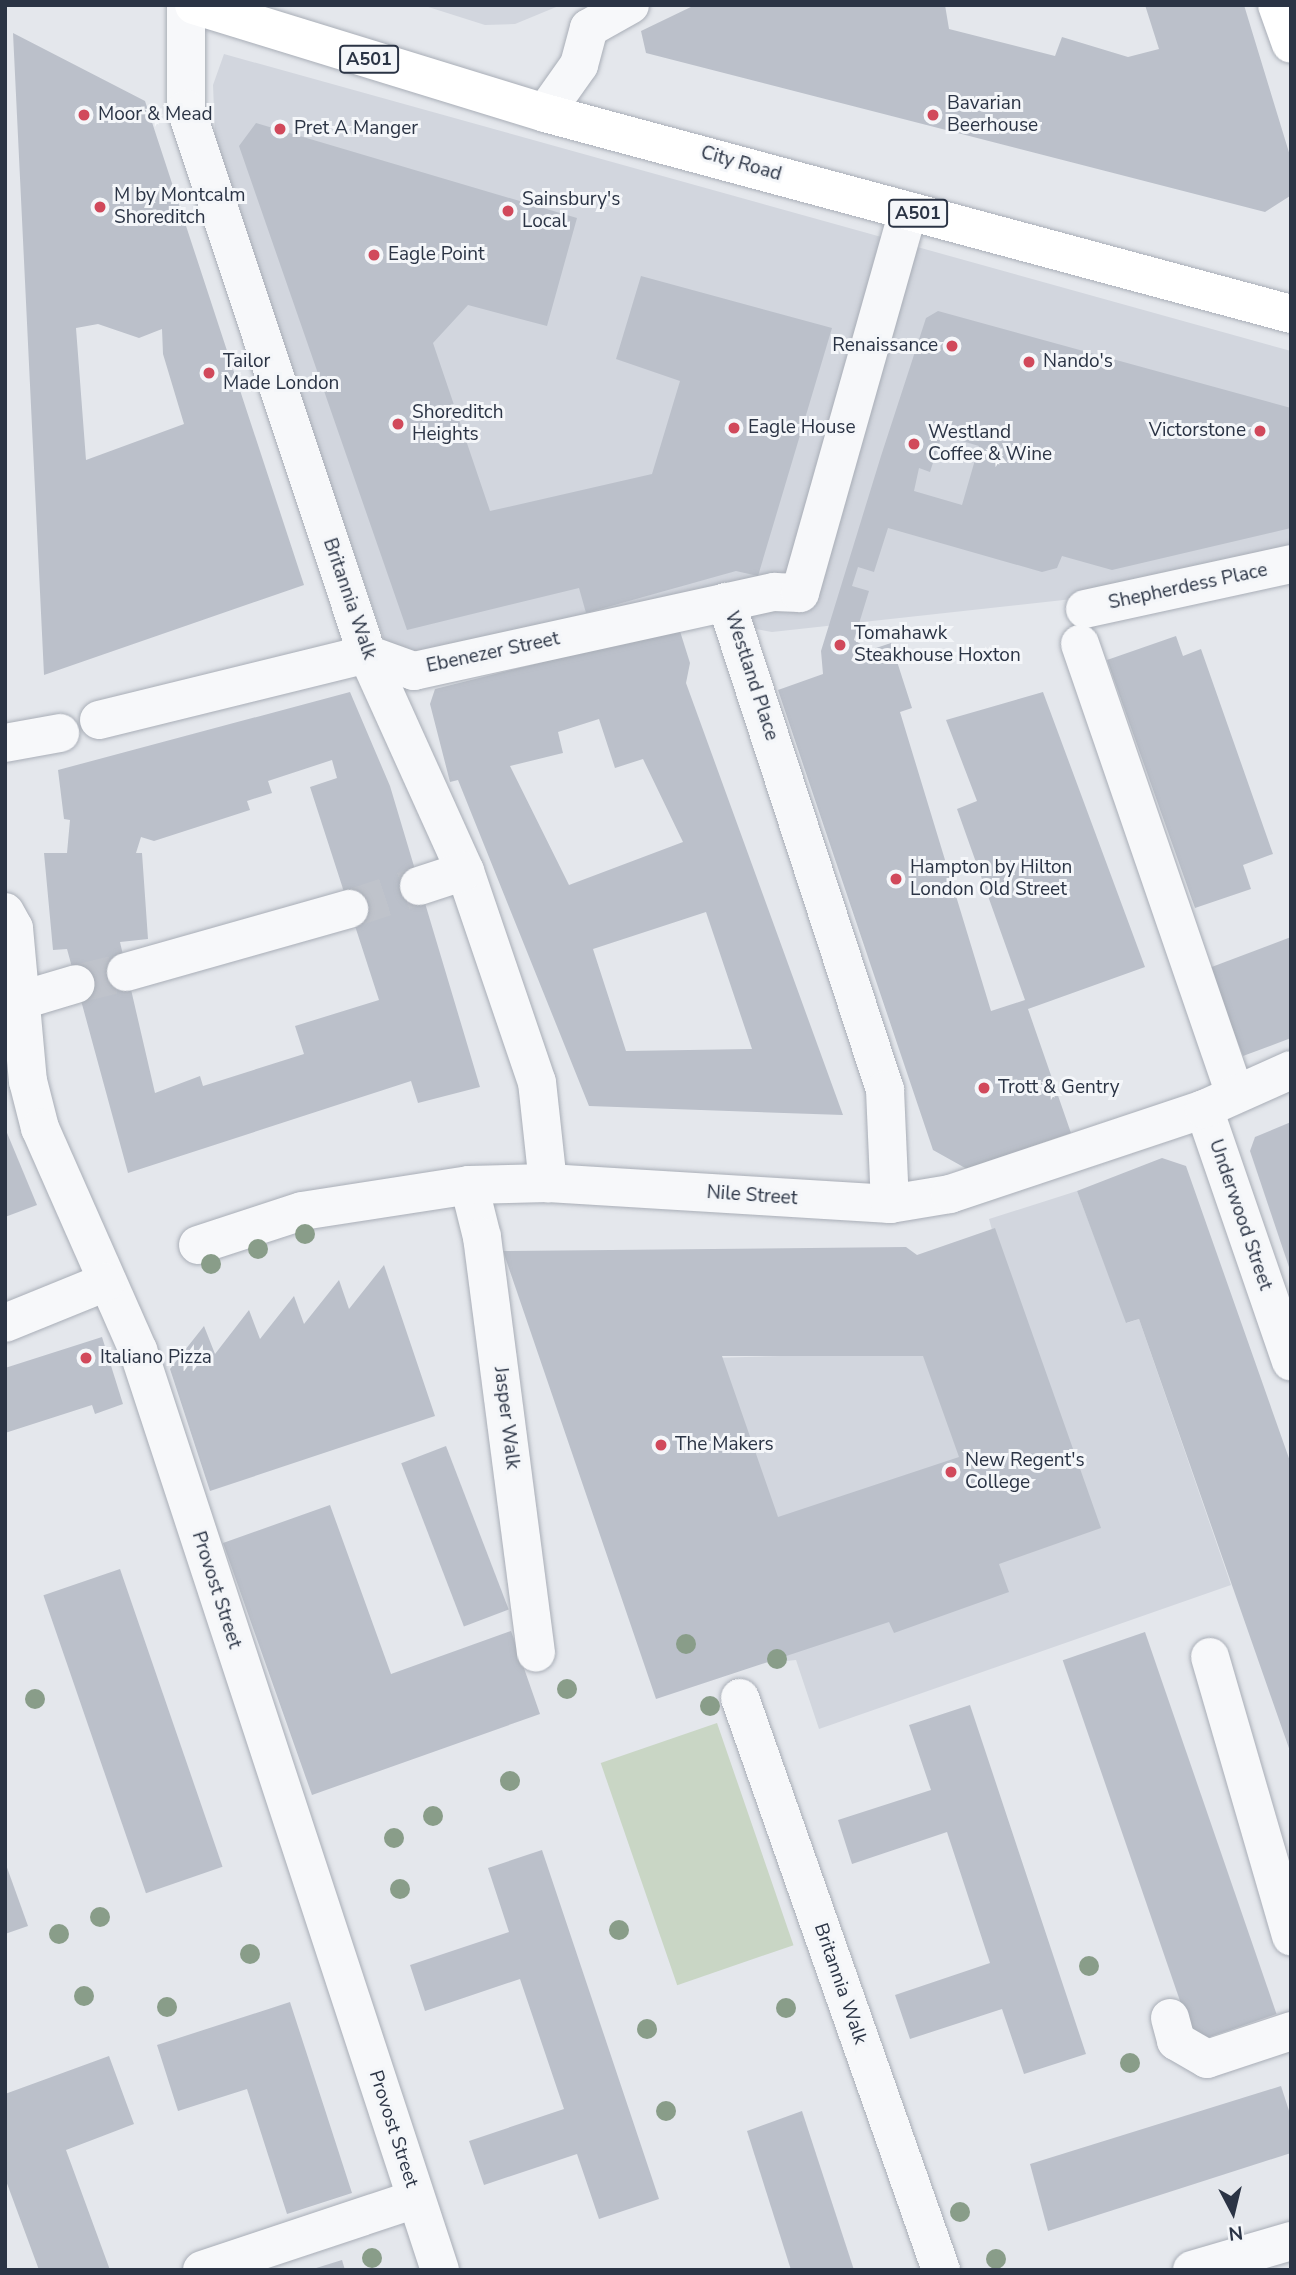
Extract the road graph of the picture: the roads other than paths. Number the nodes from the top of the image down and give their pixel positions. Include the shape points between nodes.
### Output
1 (186, 5) edge
2 (194, 5) edge
3 (630, 5) edge
4 (1276, 5) edge
5 (1291, 44) edge
6 (545, 113) junction
7 (908, 211) junction
8 (1291, 314) edge
9 (1291, 564) edge
10 (726, 602) junction
11 (1083, 627) joint
12 (367, 654) junction
13 (99, 720) dead end
14 (60, 733) dead end
15 (5, 743) edge
16 (466, 871) junction
17 (419, 886) tunnel mouth
18 (349, 909) tunnel mouth
19 (5, 912) edge
20 (126, 972) tunnel mouth
21 (76, 984) tunnel mouth
22 (19, 1000) junction
23 (1291, 1070) edge
24 (1219, 1100) junction
25 (548, 1183) junction
26 (469, 1185) junction
27 (890, 1204) junction
28 (198, 1245) dead end
29 (106, 1282) junction
30 (5, 1324) edge
31 (1291, 1361) edge
32 (536, 1653) dead end
33 (1210, 1657) dead end
34 (740, 1698) dead end
35 (1291, 1936) edge
36 (1170, 2018) dead end
37 (1291, 2031) edge
38 (416, 2199) junction
39 (1291, 2241) edge
40 (202, 2270) edge
41 (440, 2270) edge
42 (941, 2270) edge
43 (1192, 2270) edge

1 - 12 street, Britannia Walk via 186,109
2 - 6 main road, City Road / A501
3 - 6 street via 589,28 579,65
4 - 5 main road
6 - 7 main road, City Road / A501
7 - 8 main road, City Road / A501
7 - 10 street, Westland Place via 800,593
9 - 11 street, Shepherdess Place
10 - 12 street, Ebenezer Street via 414,671
10 - 27 street, Westland Place via 885,1090
11 - 24 street, Underwood Street
12 - 13 street
12 - 16 street, Britannia Walk
14 - 15 street
16 - 17 street
16 - 25 street, Britannia Walk via 537,1082
18 - 20 street
19 - 22 street, Provost Street via 14,928
21 - 22 street
22 - 29 street, Provost Street via 40,1128
23 - 24 street, Nile Street
24 - 27 street, Nile Street via 950,1194
24 - 31 street, Underwood Street
25 - 26 street, Nile Street
25 - 27 street, Nile Street
26 - 28 street, Nile Street via 302,1211
26 - 32 street, Jasper Walk via 482,1237
29 - 30 street
29 - 38 street, Provost Street via 138,1350
33 - 35 street
34 - 42 street, Britannia Walk
36 - 37 street via 1176,2041 1208,2059
38 - 40 street
38 - 41 street, Provost Street
39 - 43 street

